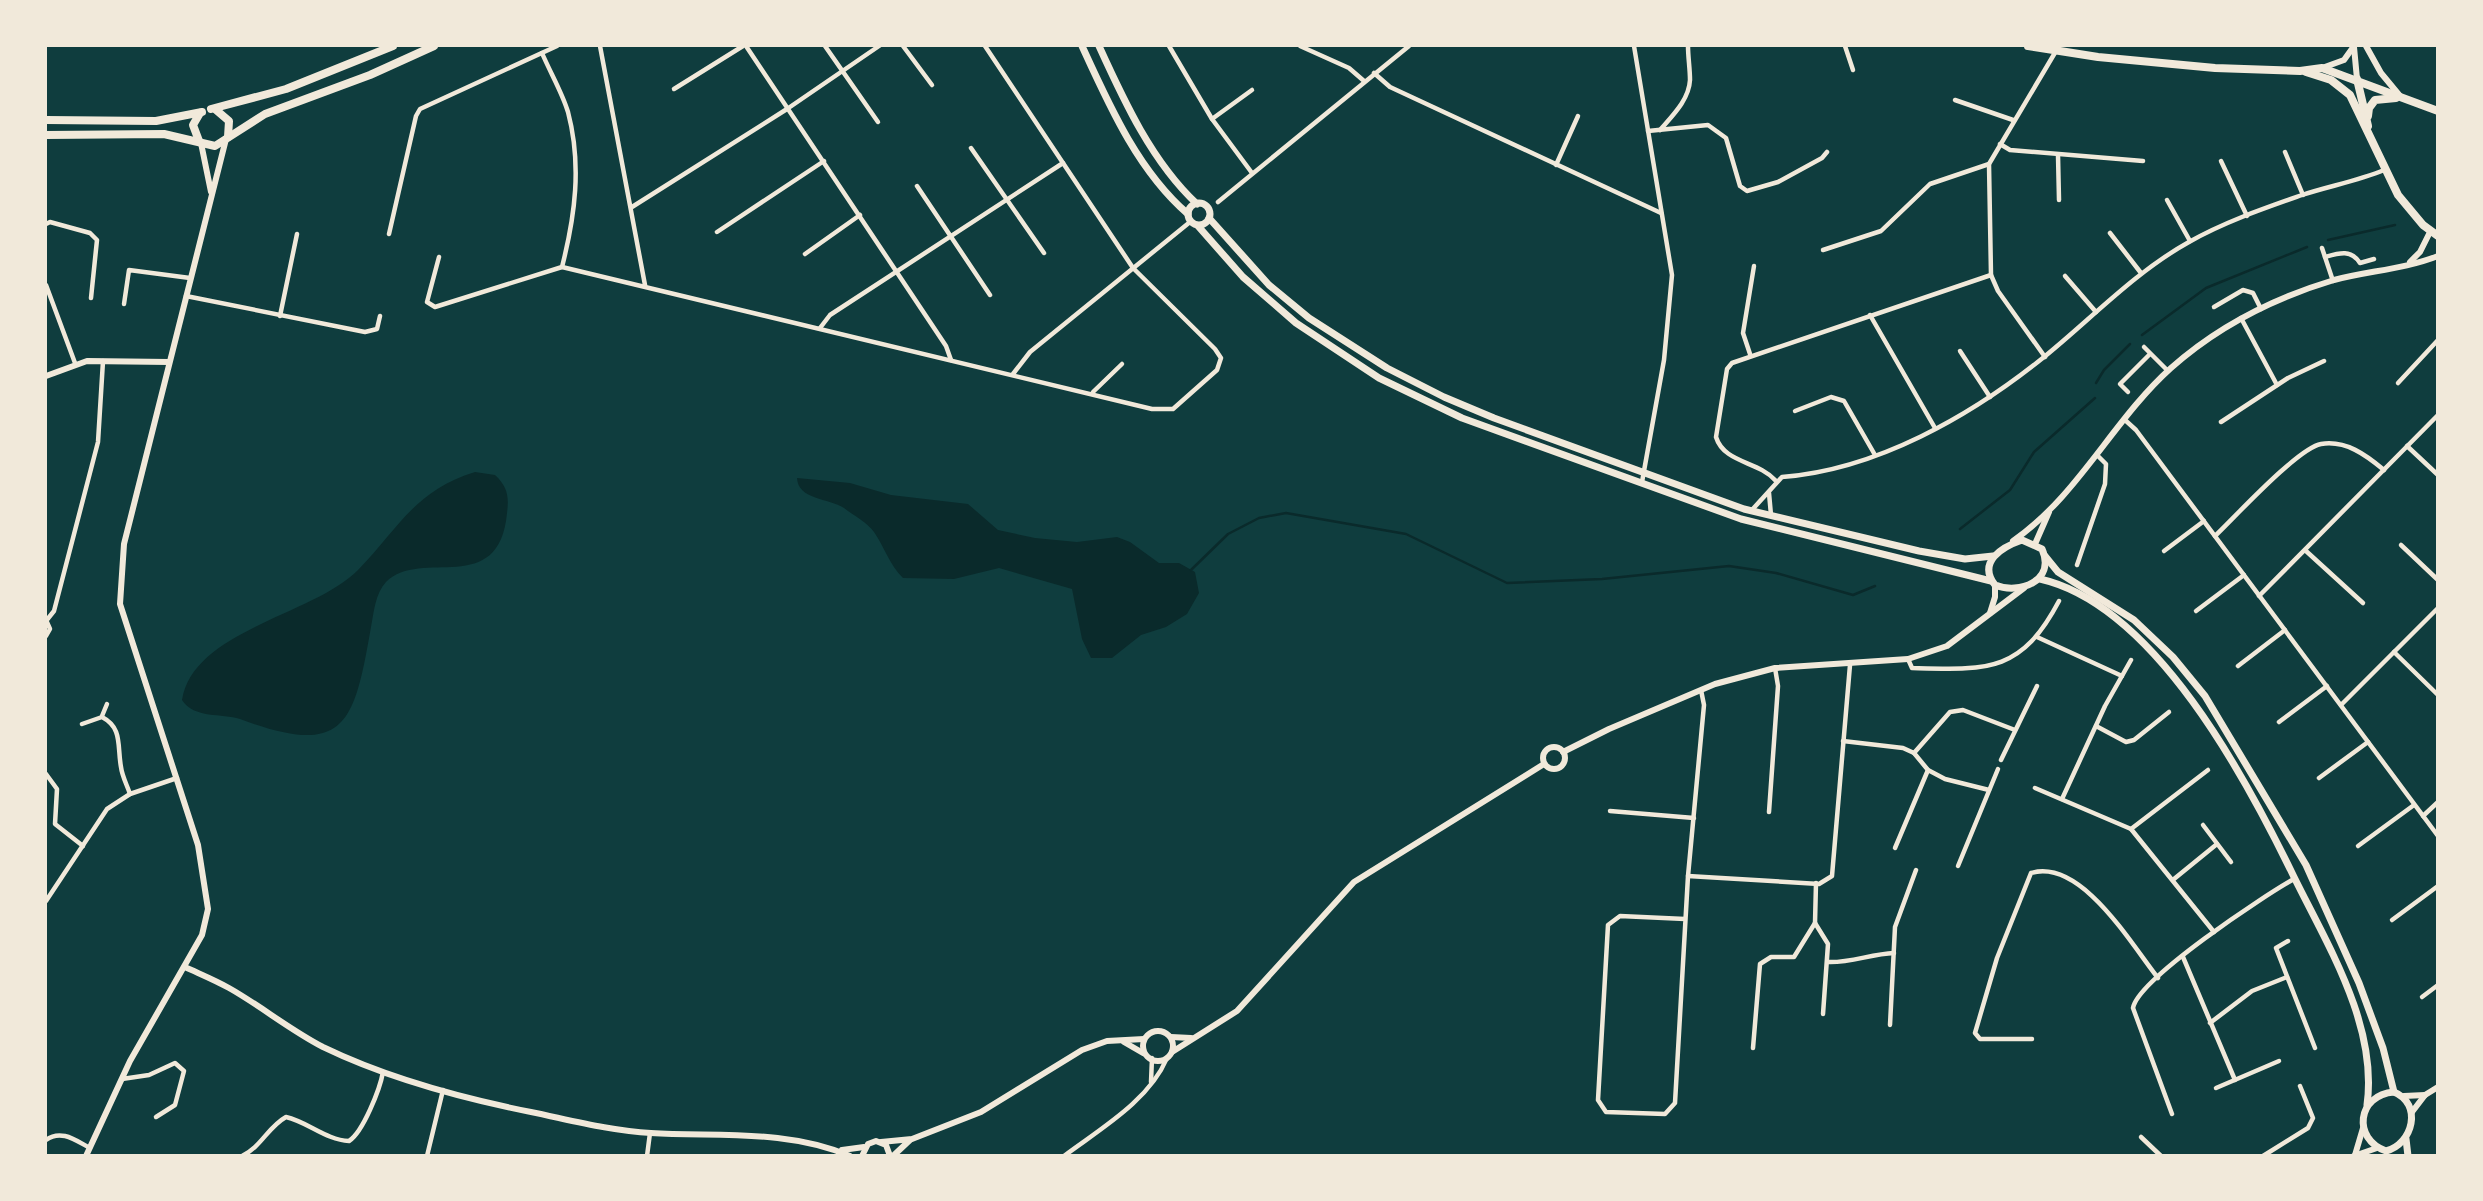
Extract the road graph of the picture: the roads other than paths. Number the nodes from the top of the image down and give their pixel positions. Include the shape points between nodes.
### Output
1 (393, 46) edge
2 (434, 46) edge
3 (557, 46) edge
4 (600, 46) edge
5 (745, 46) edge
6 (825, 46) edge
7 (879, 46) edge
8 (903, 46) edge
9 (985, 46) edge
10 (1082, 46) edge
11 (1099, 46) edge
12 (1169, 46) edge
13 (1300, 46) edge
14 (1409, 46) edge
15 (1634, 46) edge
16 (1688, 46) edge
17 (1845, 46) edge
18 (2028, 46) edge
19 (2045, 46) edge
20 (2354, 46) edge
21 (2366, 46) edge
22 (2056, 50) junction
23 (542, 53) junction
24 (2322, 68) junction
25 (842, 70) junction
26 (1853, 70) dead end
27 (2300, 71) junction
28 (1374, 73) junction
29 (2357, 79) junction
30 (1364, 81) junction
31 (932, 85) dead end
32 (674, 89) dead end
33 (1252, 90) dead end
34 (2402, 98) junction
35 (1955, 100) dead end
36 (211, 109) junction
37 (787, 109) junction
38 (202, 111) junction
39 (2438, 111) edge
40 (1578, 116) dead end
41 (1212, 119) junction
42 (46, 120) edge
43 (2013, 120) junction
44 (878, 122) dead end
45 (2368, 122) junction
46 (1660, 130) junction
47 (1648, 131) junction
48 (46, 135) edge
49 (227, 138) junction
50 (2371, 140) junction
51 (200, 142) junction
52 (2000, 144) junction
53 (971, 148) dead end
54 (1827, 152) dead end
55 (2285, 152) dead end
56 (2058, 155) junction
57 (824, 161) junction
58 (2221, 161) dead end
59 (2143, 162) dead end
60 (1063, 163) junction
61 (1989, 164) junction
62 (1556, 165) junction
63 (2384, 170) junction
64 (1252, 173) junction
65 (917, 186) dead end
66 (211, 192) junction
67 (2303, 195) junction
68 (1008, 199) junction
69 (2059, 200) dead end
70 (2166, 200) dead end
71 (1218, 202) dead end
72 (1197, 204) junction
73 (632, 207) junction
74 (1661, 212) junction
75 (860, 215) junction
76 (2247, 216) junction
77 (1189, 218) junction
78 (1209, 218) junction
79 (46, 223) edge
80 (1198, 226) junction
81 (717, 232) dead end
82 (2110, 233) dead end
83 (297, 234) dead end
84 (389, 234) dead end
85 (951, 235) junction
86 (2435, 236) edge
87 (2190, 241) junction
88 (2322, 248) dead end
89 (1823, 250) dead end
90 (1044, 253) dead end
91 (805, 254) dead end
92 (2438, 256) edge
93 (439, 257) dead end
94 (2325, 257) junction
95 (2374, 259) dead end
96 (2409, 264) junction
97 (1754, 266) dead end
98 (562, 267) junction
99 (1133, 268) junction
100 (898, 270) junction
101 (2141, 273) junction
102 (1991, 275) junction
103 (2065, 276) dead end
104 (190, 278) junction
105 (2333, 281) junction
106 (46, 285) edge
107 (645, 285) junction
108 (990, 295) dead end
109 (185, 296) junction
110 (91, 298) dead end
111 (124, 304) dead end
112 (2214, 307) dead end
113 (2261, 309) junction
114 (2096, 312) junction
115 (1870, 315) junction
116 (281, 316) junction
117 (380, 316) dead end
118 (2241, 318) junction
119 (820, 328) junction
120 (2438, 340) edge
121 (2144, 348) dead end
122 (1960, 351) dead end
123 (2150, 354) junction
124 (1750, 355) junction
125 (2045, 357) junction
126 (103, 360) junction
127 (951, 360) junction
128 (2324, 361) dead end
129 (169, 362) junction
130 (75, 363) junction
131 (1122, 364) dead end
132 (2168, 371) junction
133 (1013, 374) junction
134 (46, 376) edge
135 (2398, 383) dead end
136 (2277, 385) junction
137 (1093, 392) junction
138 (2128, 392) dead end
139 (1990, 397) junction
140 (1794, 411) dead end
141 (2438, 415) edge
142 (2124, 421) junction
143 (2221, 422) dead end
144 (1935, 428) junction
145 (2407, 446) junction
146 (1875, 455) junction
147 (2097, 455) junction
148 (2384, 470) junction
149 (1645, 473) junction
150 (2438, 475) edge
151 (1776, 480) junction
152 (1642, 482) junction
153 (1769, 492) junction
154 (2051, 507) junction
155 (1751, 511) junction
156 (1772, 516) junction
157 (2203, 521) junction
158 (2215, 537) junction
159 (2009, 544) junction
160 (2035, 544) junction
161 (2401, 545) dead end
162 (2164, 551) dead end
163 (2306, 551) junction
164 (1993, 556) junction
165 (2045, 556) junction
166 (2077, 565) dead end
167 (2244, 575) junction
168 (2040, 579) junction
169 (2438, 580) edge
170 (1993, 583) junction
171 (2024, 588) junction
172 (2259, 596) junction
173 (2059, 601) dead end
174 (2363, 603) dead end
175 (2438, 608) edge
176 (2196, 611) dead end
177 (1989, 615) junction
178 (46, 620) edge
179 (2285, 630) junction
180 (46, 636) edge
181 (2036, 637) junction
182 (2394, 652) junction
183 (1908, 659) junction
184 (2131, 660) dead end
185 (1850, 665) junction
186 (2238, 666) dead end
187 (1775, 668) junction
188 (2122, 676) junction
189 (2037, 686) dead end
190 (2326, 686) junction
191 (1700, 689) junction
192 (2438, 695) edge
193 (107, 704) dead end
194 (2341, 705) junction
195 (2169, 712) dead end
196 (102, 717) junction
197 (2279, 722) dead end
198 (82, 724) dead end
199 (2096, 726) junction
200 (2015, 730) junction
201 (1843, 741) junction
202 (2368, 742) junction
203 (1563, 752) junction
204 (1914, 753) junction
205 (2001, 760) dead end
206 (1544, 764) junction
207 (1998, 769) dead end
208 (1928, 770) junction
209 (2208, 770) dead end
210 (46, 774) edge
211 (177, 778) junction
212 (2319, 779) dead end
213 (2035, 788) dead end
214 (1989, 790) junction
215 (130, 794) junction
216 (2062, 799) junction
217 (2438, 802) edge
218 (2414, 805) junction
219 (1610, 811) dead end
220 (1769, 812) dead end
221 (2423, 817) junction
222 (1694, 818) junction
223 (2203, 825) dead end
224 (2132, 829) junction
225 (2438, 836) edge
226 (2217, 844) junction
227 (83, 846) junction
228 (2358, 846) dead end
229 (1895, 848) dead end
230 (2231, 862) dead end
231 (1958, 866) dead end
232 (1916, 870) dead end
233 (1688, 876) junction
234 (2295, 878) junction
235 (2174, 879) junction
236 (1816, 883) junction
237 (2438, 886) edge
238 (46, 901) edge
239 (1685, 919) junction
240 (2392, 920) dead end
241 (1815, 923) junction
242 (2214, 932) junction
243 (2288, 941) dead end
244 (1894, 953) junction
245 (2183, 957) junction
246 (1828, 962) junction
247 (186, 967) junction
248 (2287, 977) junction
249 (2158, 978) junction
250 (2438, 985) edge
251 (2422, 996) dead end
252 (1823, 1014) dead end
253 (2210, 1023) junction
254 (1890, 1025) dead end
255 (1171, 1037) junction
256 (1194, 1038) junction
257 (1144, 1039) junction
258 (2032, 1039) dead end
259 (1124, 1042) junction
260 (1753, 1048) dead end
261 (2315, 1048) dead end
262 (1143, 1052) junction
263 (1170, 1055) junction
264 (1152, 1058) junction
265 (2279, 1061) dead end
266 (383, 1072) junction
267 (122, 1079) junction
268 (2235, 1080) junction
269 (1151, 1083) junction
270 (2300, 1086) dead end
271 (2438, 1087) edge
272 (2216, 1088) dead end
273 (443, 1089) junction
274 (2394, 1092) junction
275 (2404, 1096) junction
276 (2425, 1096) junction
277 (2367, 1105) junction
278 (2412, 1112) junction
279 (2172, 1114) dead end
280 (156, 1117) dead end
281 (2363, 1128) junction
282 (650, 1133) junction
283 (2141, 1137) dead end
284 (912, 1139) junction
285 (2406, 1139) junction
286 (46, 1140) edge
287 (881, 1142) junction
288 (864, 1147) junction
289 (90, 1148) junction
290 (2377, 1148) junction
291 (837, 1150) junction
292 (2388, 1153) edge
293 (2355, 1155) edge
294 (86, 1156) edge
295 (242, 1156) edge
296 (427, 1156) edge
297 (647, 1156) edge
298 (850, 1156) edge
299 (862, 1156) edge
300 (892, 1156) edge
301 (1064, 1156) edge
302 (2161, 1156) edge
303 (2263, 1156) edge
304 (2408, 1156) edge

1 - 36 highway via 286,89
2 - 49 highway via 265,114
3 - 23 street
4 - 73 street
5 - 32 street
5 - 37 street
6 - 25 street
7 - 25 street
8 - 31 street
9 - 60 street
10 - 77 main road via 1149,172
11 - 72 main road via 1157,155
12 - 41 street
13 - 30 street via 1349,68
14 - 28 street
15 - 47 street
16 - 46 street via 1686,94
17 - 26 street
18 - 22 highway
19 - 22 highway
20 - 24 street via 2344,60
20 - 29 street
21 - 34 street
22 - 27 highway via 2215,68
22 - 43 street
23 - 84 street via 420,109
23 - 98 street via 568,112 576,163 574,222
24 - 27 highway
24 - 29 highway
25 - 37 street
25 - 44 street
27 - 50 highway via 2331,80 2350,95
28 - 30 street
28 - 62 street via 1390,87
29 - 34 highway
29 - 45 highway
30 - 64 street
33 - 41 street
34 - 39 highway
34 - 45 highway via 2375,100
35 - 43 street
36 - 38 highway
36 - 49 highway via 226,116 230,126
37 - 57 street
37 - 73 street
38 - 42 highway via 156,121
38 - 51 highway via 193,125
40 - 62 street
41 - 64 street
43 - 52 street
45 - 50 highway
46 - 47 street
46 - 54 street via 1708,125 1726,138 1740,186 1747,191 1778,182
47 - 74 street
48 - 51 highway via 164,134
49 - 51 highway via 215,146
49 - 66 street
50 - 63 highway
51 - 66 street
52 - 56 street via 2010,150
52 - 61 street
53 - 68 street
55 - 67 street
56 - 59 street
56 - 69 street
57 - 75 street
57 - 81 street
58 - 76 street
60 - 68 street
60 - 99 street
61 - 89 street via 1930,184 1881,231
61 - 102 street
62 - 74 street
63 - 67 street
63 - 86 highway via 2400,197
64 - 71 street
65 - 85 street
66 - 104 street
67 - 76 street
68 - 85 street
68 - 90 street
70 - 87 street
72 - 77 main road
72 - 78 main road via 1208,206
73 - 107 street
74 - 149 street via 1672,275 1664,360
75 - 91 street
75 - 100 street
76 - 87 street
77 - 80 main road
77 - 99 street
78 - 80 main road
78 - 149 main road via 1269,285 1309,318 1387,368 1494,418
79 - 110 street via 90,233 97,240
80 - 152 main road via 1243,277 1296,323 1379,378 1461,418
82 - 101 street
83 - 116 street
85 - 100 street
85 - 108 street
86 - 96 street
87 - 101 street
88 - 94 street
92 - 96 street
93 - 98 street via 427,302 435,307
94 - 95 street via 2343,253 2360,263
94 - 105 street
96 - 105 street
97 - 124 street via 1743,333
98 - 107 street
99 - 133 street via 1030,352
99 - 137 street via 1215,349 1221,365 1173,409 1165,411
100 - 119 street via 830,315
100 - 127 street
101 - 114 street
102 - 115 street
102 - 125 street
103 - 114 street
104 - 109 street
104 - 111 street via 129,270
105 - 113 street
106 - 130 street
107 - 119 street
109 - 116 street
109 - 129 street
112 - 113 street via 2243,290 2253,293
113 - 118 street
114 - 125 street
115 - 124 street
115 - 144 street
116 - 117 street via 365,332 377,329
118 - 132 street
118 - 136 street
119 - 127 street
120 - 135 street
121 - 123 street
122 - 139 street
123 - 132 street
123 - 138 street via 2120,384
124 - 151 street via 1727,369 1716,436 1726,453 1766,469
125 - 139 street
126 - 129 street
126 - 130 street
126 - 178 street via 98,442 56,606
127 - 133 street
128 - 136 street
129 - 211 street via 124,544 119,590
130 - 134 street
131 - 137 street
132 - 142 street
133 - 137 street
136 - 143 street
139 - 144 street
140 - 146 street via 1831,397 1844,401
141 - 145 street
142 - 147 street
142 - 157 street via 2136,430
144 - 146 street
145 - 148 street
145 - 150 street
146 - 151 street via 1837,470
147 - 154 street
147 - 166 street via 2106,464 2105,484
148 - 158 street via 2346,445 2320,444 2301,455
148 - 163 street
149 - 152 street
149 - 155 main road
151 - 153 street
152 - 170 main road via 1741,519
153 - 155 street
153 - 156 street
154 - 159 street
154 - 160 street
155 - 156 main road
156 - 164 main road via 1919,551 1965,559
157 - 158 street
157 - 162 street
158 - 167 street
159 - 160 main road via 2022,540
159 - 164 main road
160 - 165 main road
161 - 169 street
163 - 172 street
163 - 174 street
164 - 170 main road via 1989,572
165 - 168 main road
165 - 274 main road via 2058,572 2134,621 2173,657 2205,696 2311,877 2359,983
167 - 172 street
167 - 176 street
168 - 171 main road
168 - 234 main road via 2059,583 2105,612 2165,669 2238,770
170 - 171 main road via 2005,590
170 - 177 street via 1995,597
171 - 177 street
172 - 179 street
173 - 181 street
175 - 182 street
177 - 183 street via 1947,646
178 - 180 street via 50,629
179 - 186 street
179 - 190 street
181 - 183 street via 2005,661 1953,669 1912,668
181 - 188 street
182 - 192 street
182 - 194 street
183 - 185 street
184 - 188 street
185 - 187 street
185 - 201 street
187 - 191 street
187 - 220 street via 1778,686
188 - 199 street
189 - 200 street
190 - 194 street
190 - 197 street
191 - 203 street
191 - 222 street via 1704,705
193 - 196 street
194 - 202 street
195 - 199 street via 2126,742
196 - 198 street
196 - 215 street via 118,734 121,770
199 - 216 street
200 - 204 street via 1963,710 1951,712
200 - 205 street
201 - 204 street via 1878,743
201 - 236 street via 1834,869 1829,879
202 - 212 street
202 - 218 street
203 - 206 street via 1548,749
203 - 206 street via 1559,768
204 - 208 street
206 - 256 street via 1354,882 1237,1011
207 - 214 street
208 - 214 street
208 - 229 street
209 - 224 street
210 - 227 street via 57,789 55,824
211 - 215 street
211 - 247 street via 198,845 208,909 202,935
213 - 216 street
214 - 231 street
215 - 227 street via 107,808
216 - 224 street
217 - 221 street
218 - 221 street
218 - 228 street
219 - 222 street
221 - 225 street
222 - 233 street
223 - 226 street
224 - 235 street
226 - 230 street
226 - 235 street
227 - 238 street
232 - 244 street via 1895,927
233 - 236 street
233 - 239 street
234 - 242 street
234 - 277 main road via 2351,998 2369,1059
235 - 242 street
236 - 241 street
237 - 240 street
239 - 239 street via 1675,1103 1665,1114 1606,1112 1598,1100 1608,925 1620,916
241 - 246 street via 1828,944
241 - 260 street via 1794,957 1771,957 1760,964
242 - 245 street
243 - 248 street via 2276,948
244 - 246 street
244 - 254 street
245 - 249 street
245 - 253 street
246 - 252 street
247 - 266 street via 228,987 313,1041
247 - 267 street
248 - 253 street via 2252,991
248 - 261 street
249 - 258 street via 2083,887 2041,870 2031,873 1997,958 1975,1033 1980,1039
249 - 279 street via 2134,1003
250 - 251 street
253 - 268 street
255 - 256 street
255 - 257 street via 1161,1032
255 - 263 street via 1175,1045
256 - 263 street
257 - 259 street
257 - 262 street
259 - 262 street
259 - 284 street via 1107,1041 1082,1050 1006,1099
262 - 264 street
263 - 264 street
263 - 269 street
264 - 269 street
265 - 268 street
266 - 273 street
266 - 295 street via 381,1088 362,1127 349,1141 338,1141 286,1117
267 - 280 street via 149,1075 175,1063 184,1071 175,1105
267 - 289 street
268 - 272 street
269 - 301 street
270 - 303 street via 2313,1118 2308,1128
271 - 276 street
273 - 282 street via 522,1111
273 - 296 street
274 - 275 main road
274 - 277 main road via 2373,1097
275 - 276 street
275 - 278 main road
276 - 278 street
277 - 281 main road
278 - 285 main road
281 - 290 main road
281 - 293 street
282 - 291 street via 783,1138
282 - 297 street
283 - 302 street
284 - 287 street
284 - 300 street
285 - 292 main road
285 - 304 main road
286 - 289 street via 66,1135
287 - 288 street
287 - 300 street
288 - 291 street
288 - 299 street
289 - 294 street
290 - 292 main road
290 - 293 street
291 - 298 street

